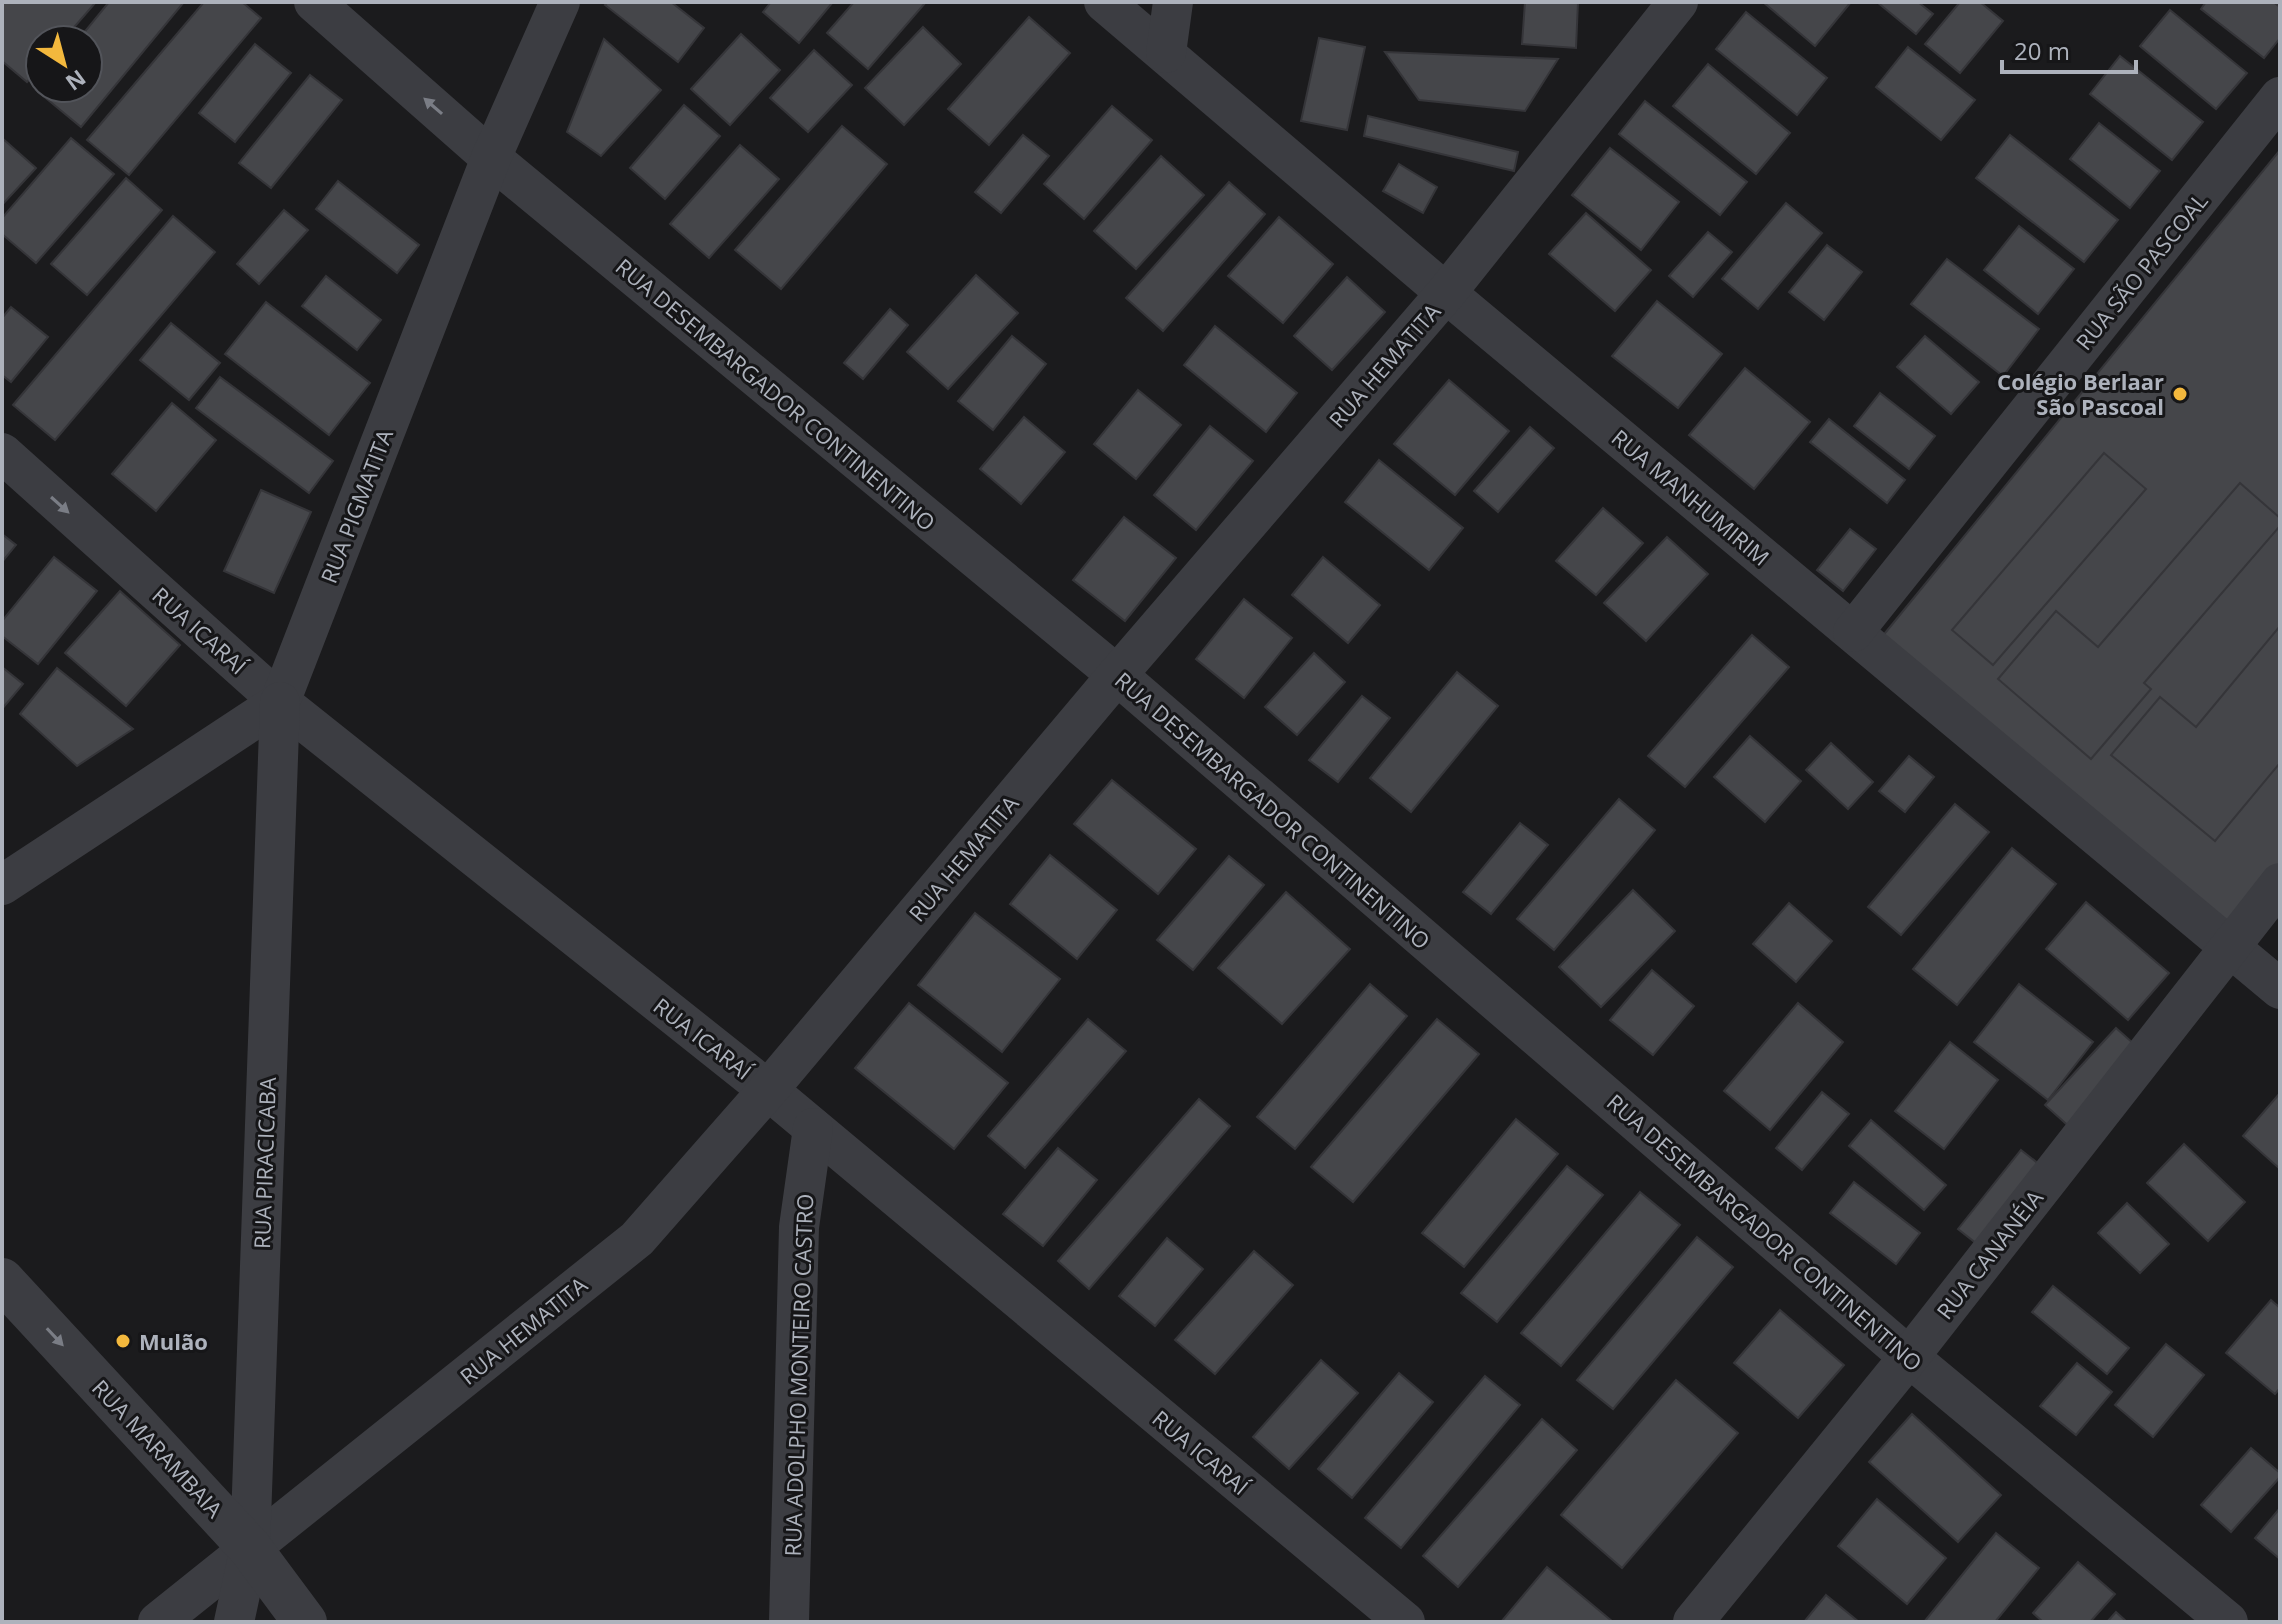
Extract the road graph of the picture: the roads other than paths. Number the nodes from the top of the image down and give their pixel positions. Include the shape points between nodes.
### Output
1 (314, 2) edge
2 (560, 2) edge
3 (1104, 2) edge
4 (1173, 2) edge
5 (1663, 12) edge
6 (1166, 53) junction
7 (2280, 97) edge
8 (491, 158) junction
9 (1446, 293) junction
10 (2, 453) edge
11 (1853, 632) junction
12 (1117, 675) junction
13 (280, 702) junction
14 (2280, 883) edge
15 (2, 885) edge
16 (2229, 946) junction
17 (2280, 989) edge
18 (768, 1090) junction
19 (813, 1128) junction
20 (2, 1280) edge
21 (1909, 1357) junction
22 (250, 1548) junction
23 (158, 1622) edge
24 (234, 1622) edge
25 (305, 1622) edge
26 (789, 1622) edge
27 (1405, 1622) edge
28 (1693, 1622) edge
29 (2228, 1622) edge

8 -> 1 street, RUA DESEMBARGADOR CONTINENTINO
2 - 8 street, RUA PIGMATITA
3 - 6 street, RUA MANHUMIRIM
4 - 6 street
5 - 9 street, RUA HEMATITA
6 - 9 street, RUA MANHUMIRIM
7 - 11 street, RUA SÃO PASCOAL
8 - 12 street, RUA DESEMBARGADOR CONTINENTINO
8 - 13 street, RUA PIGMATITA
9 - 11 street, RUA MANHUMIRIM
9 - 12 street, RUA HEMATITA
10 -> 13 street, RUA ICARAÍ
11 - 16 street, RUA MANHUMIRIM
12 - 18 street, RUA HEMATITA
12 - 21 street, RUA DESEMBARGADOR CONTINENTINO
13 - 15 street
13 - 18 street, RUA ICARAÍ
13 - 22 street, RUA PIRACICABA
14 - 16 street, RUA CANANÉIA
16 - 17 street, RUA MANHUMIRIM
16 - 21 street, RUA CANANÉIA
18 - 19 street, RUA ICARAÍ
18 - 22 street, RUA HEMATITA via 637,1239
19 - 26 street, RUA ADOLPHO MONTEIRO CASTRO via 799,1227
19 - 27 street, RUA ICARAÍ
20 -> 22 street, RUA MARAMBAIA
21 - 28 street, RUA CANANÉIA
21 - 29 street, RUA DESEMBARGADOR CONTINENTINO
22 - 23 street, RUA HEMATITA
22 - 24 street, RUA PIRACICABA
22 - 25 street, RUA MARAMBAIA

